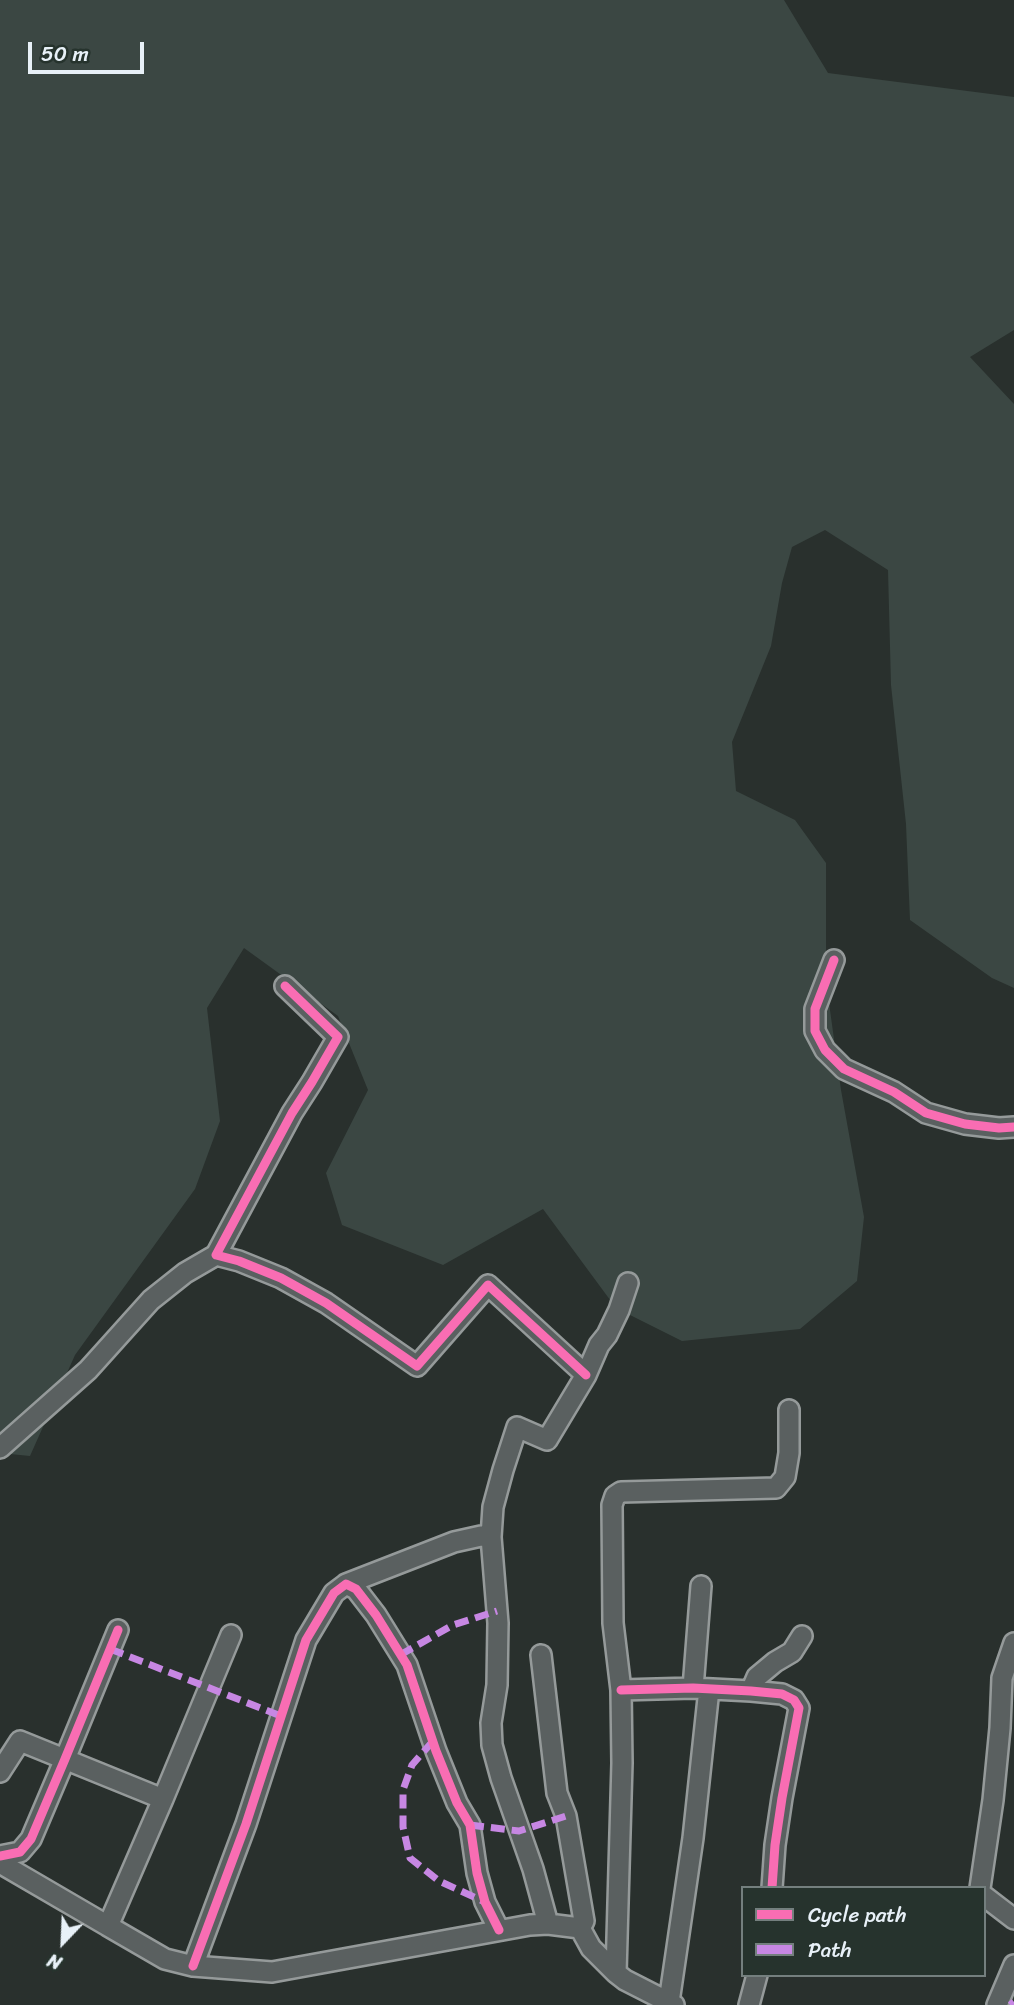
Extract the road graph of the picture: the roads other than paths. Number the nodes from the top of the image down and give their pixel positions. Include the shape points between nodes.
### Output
1 (834, 960) dead end
2 (285, 986) dead end
3 (1014, 1127) edge
4 (216, 1255) junction
5 (628, 1283) dead end
6 (586, 1375) junction
7 (789, 1410) dead end
8 (0, 1448) edge
9 (491, 1537) junction
10 (346, 1584) junction
11 (701, 1586) dead end
12 (118, 1630) dead end
13 (231, 1635) dead end
14 (802, 1636) dead end
15 (1014, 1643) edge
16 (541, 1655) dead end
17 (701, 1689) junction
18 (621, 1690) junction
19 (751, 1691) junction
20 (65, 1759) junction
21 (0, 1772) edge
22 (163, 1799) junction
23 (0, 1856) edge
24 (0, 1863) edge
25 (772, 1886) edge
26 (980, 1886) edge
27 (986, 1898) edge
28 (1014, 1919) edge
29 (548, 1924) junction
30 (108, 1926) junction
31 (580, 1928) junction
32 (499, 1930) junction
33 (1014, 1965) edge
34 (193, 1966) junction
35 (616, 1973) junction
36 (757, 1977) edge
37 (672, 2004) edge
38 (750, 2005) edge
39 (997, 2005) edge

1 - 3 street via 815,1009 815,1031 825,1050 844,1069 926,1113 965,1124
2 - 4 street via 338,1037
4 - 6 street via 303,1290 417,1366 488,1285
4 - 8 street via 151,1300 88,1370
5 - 6 street
6 - 9 street via 547,1440 517,1427 493,1507
7 - 18 street via 785,1477 776,1488 621,1492 615,1496 613,1623
9 - 10 street via 454,1542
9 - 29 street via 498,1623 492,1745
10 - 32 street via 356,1589 376,1615 407,1665 436,1751 470,1825 485,1902
10 - 34 street via 334,1593 306,1640 246,1824
11 - 17 street
12 - 20 street
13 - 22 street
14 - 19 street via 792,1652 757,1677
15 - 26 street via 1002,1678 993,1800
16 - 31 street via 557,1793 566,1816 583,1921
17 - 18 street
17 - 19 street
17 - 37 street via 693,1838
18 - 35 street
19 - 25 street via 782,1694 799,1708
20 - 21 street via 20,1741
20 - 22 street
20 - 23 street via 31,1839 20,1852
22 - 30 street
24 - 30 street
27 - 28 street
29 - 31 street
29 - 32 street
30 - 34 street via 165,1959
31 - 35 street via 591,1948
32 - 34 street via 272,1972
33 - 39 street
35 - 37 street
36 - 38 street

